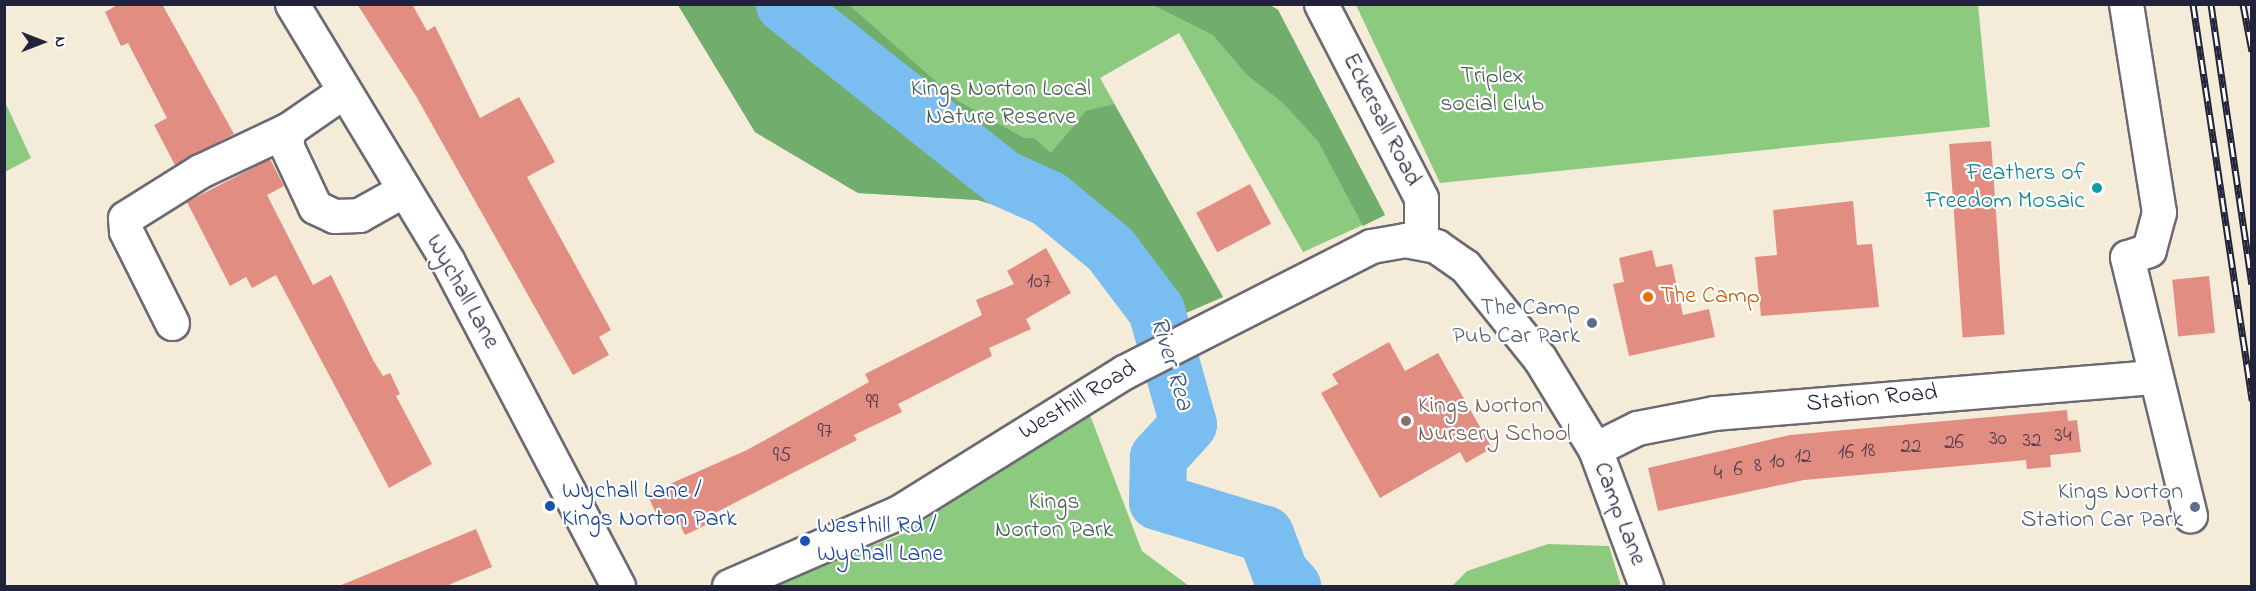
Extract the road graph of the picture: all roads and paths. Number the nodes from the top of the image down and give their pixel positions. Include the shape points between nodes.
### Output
1 (292, 4) edge
2 (1321, 4) edge
3 (2126, 4) edge
4 (344, 91) junction
5 (289, 129) junction
6 (404, 190) junction
7 (1421, 240) junction
8 (172, 323) dead end
9 (2155, 377) junction
10 (1594, 450) junction
11 (2190, 516) dead end
12 (618, 586) edge
13 (729, 586) edge
14 (1646, 586) edge

1 - 4 street, Wychall Lane
2 - 7 street, Eckersall Road via 1421,198
3 - 9 street via 2159,212 2148,249 2127,257
4 - 5 street
4 - 6 street, Wychall Lane
5 - 6 street via 286,145 315,207 334,216 359,215
5 - 8 street via 200,171 125,218 126,231
6 - 12 street, Wychall Lane via 448,262
7 - 10 street, Camp Lane via 1465,266 1540,359
7 - 13 street, Westhill Road via 1371,246 1124,372 899,512
9 - 10 street, Station Road via 1714,413 1637,428
9 - 11 street
10 - 14 street, Camp Lane

